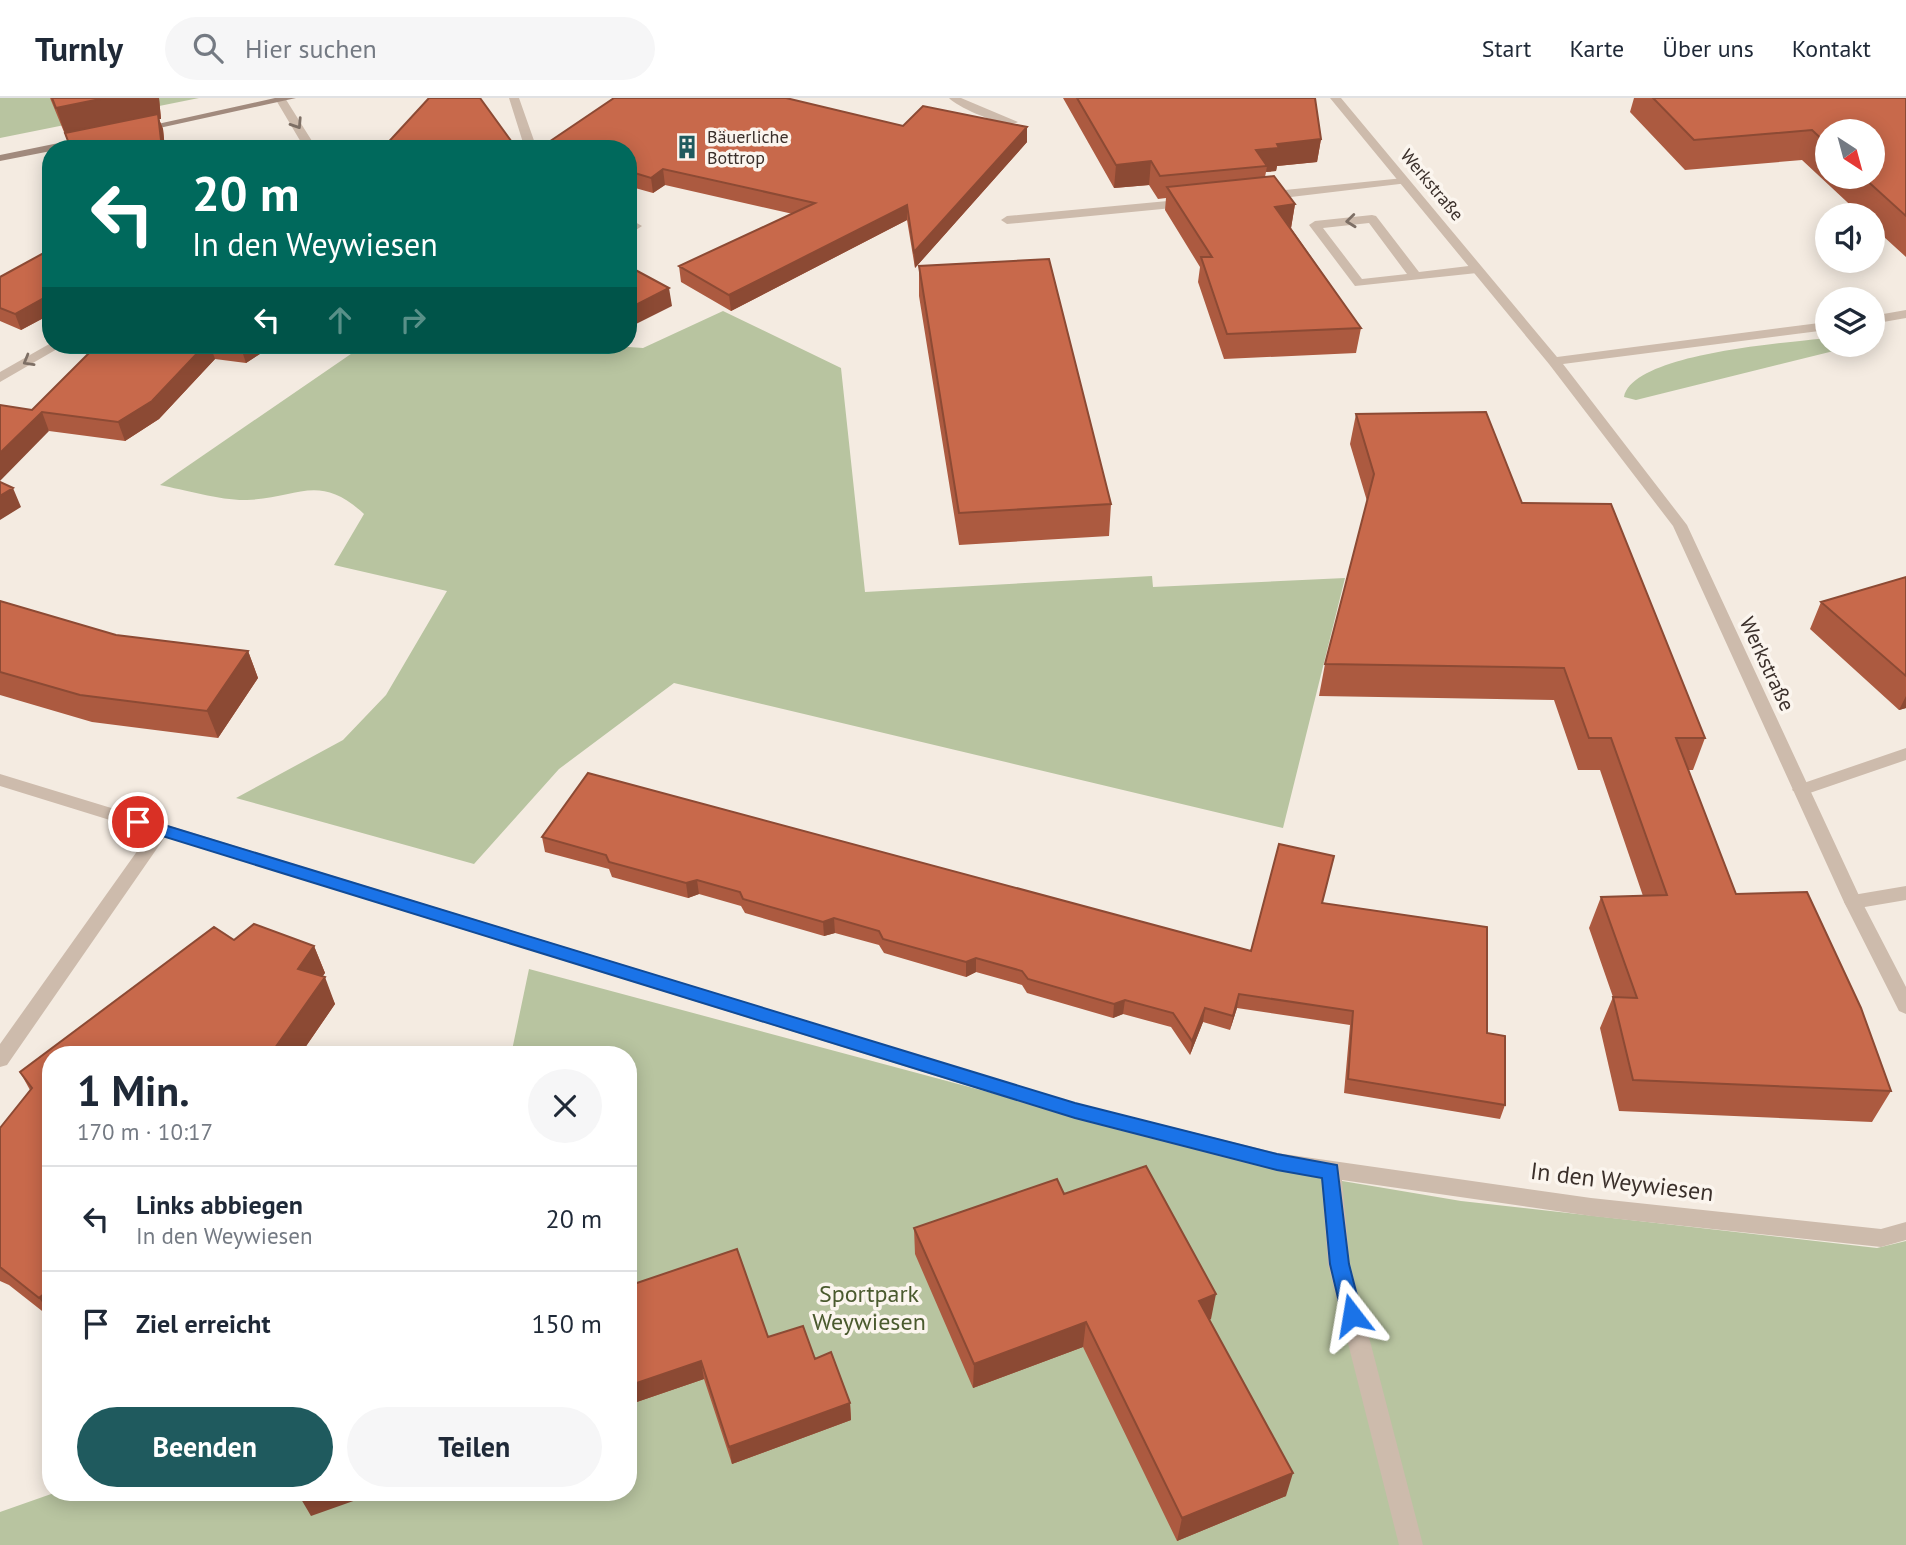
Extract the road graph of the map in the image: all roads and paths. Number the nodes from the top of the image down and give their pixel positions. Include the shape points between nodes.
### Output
1 (513, 98) edge
2 (954, 98) edge
3 (1335, 98) edge
4 (286, 99) edge
5 (249, 102) edge
6 (1012, 122) edge
7 (132, 131) edge
8 (106, 136) edge
9 (87, 140) edge
10 (306, 140) edge
11 (528, 140) edge
12 (42, 149) edge
13 (0, 158) edge
14 (1404, 181) junction
15 (1255, 197) edge
16 (1202, 202) edge
17 (1007, 220) dead end
18 (1477, 269) junction
19 (1415, 276) junction
20 (1906, 314) edge
21 (1885, 318) edge
22 (1815, 328) edge
23 (42, 354) edge
24 (1554, 361) junction
25 (0, 378) edge
26 (1906, 754) edge
27 (0, 780) edge
28 (1801, 790) junction
29 (161, 830) junction
30 (1906, 893) edge
31 (1853, 902) junction
32 (1906, 1006) edge
33 (0, 1059) edge
34 (1331, 1171) junction
35 (1906, 1231) edge
36 (1411, 1545) edge

1 - 11 street
2 - 6 street
3 - 14 street, Werkstraße
4 - 5 street
4 -> 10 street
5 - 7 street
8 - 9 street
12 - 13 street
14 - 15 street
14 - 18 street, Werkstraße
16 - 17 street
18 - 19 street
18 - 24 street, Werkstraße
19 -> 19 street via 1373,219 1315,225 1359,283
20 - 21 street
22 - 24 street
23 -> 25 street
24 - 28 street, Werkstraße via 1680,525
26 - 28 street
27 - 29 street, In den Weywiesen
28 - 31 street, Werkstraße
29 - 33 street
29 - 34 street, In den Weywiesen via 1075,1111 1277,1162
30 - 31 street
31 - 32 street, Werkstraße
34 - 35 street, In den Weywiesen via 1591,1207 1868,1237
34 - 36 street via 1339,1264

